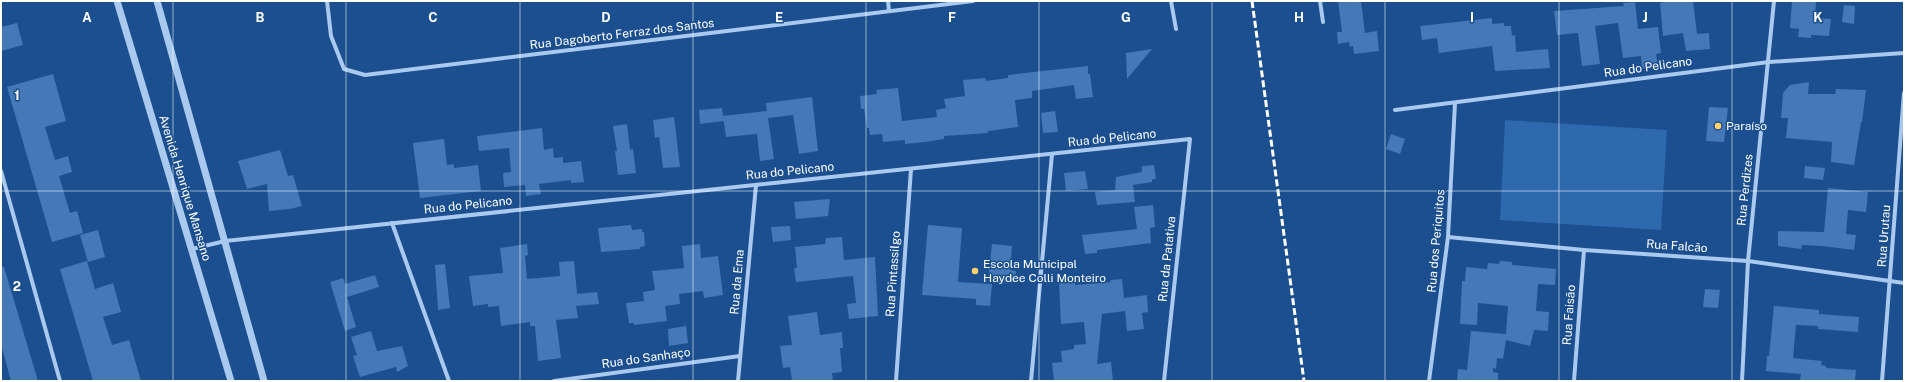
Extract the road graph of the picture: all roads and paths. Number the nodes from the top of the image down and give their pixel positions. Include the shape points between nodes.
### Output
1 (117, 1) edge
2 (157, 1) edge
3 (327, 1) edge
4 (888, 1) edge
5 (973, 1) edge
6 (1171, 1) edge
7 (1320, 1) edge
8 (1774, 1) edge
9 (889, 11) junction
10 (1323, 22) dead end
11 (1176, 29) dead end
12 (1904, 53) edge
13 (1769, 62) junction
14 (1904, 93) edge
15 (1455, 103) junction
16 (1395, 110) dead end
17 (1190, 139) joint
18 (1052, 154) junction
19 (911, 168) junction
20 (1, 171) edge
21 (756, 185) junction
22 (392, 223) junction
23 (1448, 237) junction
24 (225, 241) junction
25 (192, 249) junction
26 (1584, 250) junction
27 (1748, 261) junction
28 (1891, 282) junction
29 (1904, 282) edge
30 (740, 356) junction
31 (60, 381) edge
32 (231, 381) edge
33 (264, 381) edge
34 (449, 381) edge
35 (554, 381) edge
36 (738, 381) edge
37 (896, 381) edge
38 (1031, 381) edge
39 (1164, 381) edge
40 (1430, 381) edge
41 (1574, 381) edge
42 (1742, 381) edge
43 (1882, 381) edge

1 - 25 street, Avenida Henrique Mansano
2 - 24 street, Avenida Henrique Mansano
3 - 9 street, Rua Dagoberto Ferraz dos Santos via 331,36 344,69 365,75
4 - 9 street
5 - 9 street, Rua Dagoberto Ferraz dos Santos
6 - 11 street
7 - 10 street
8 - 13 street, Rua Perdizes
12 - 13 street, Rua do Pelicano
13 - 15 street, Rua do Pelicano
13 - 27 street, Rua Perdizes
14 - 28 street, Rua Urutau
15 - 16 street, Rua do Pelicano
15 - 23 street, Rua dos Periquitos
17 - 18 street, Rua do Pelicano
17 - 39 street, Rua da Patativa
18 - 19 street, Rua do Pelicano
18 - 38 street
19 - 21 street, Rua do Pelicano
19 - 37 street, Rua Pintassilgo
20 - 31 street
21 - 22 street, Rua do Pelicano
21 - 30 street, Rua da Ema
22 - 24 street, Rua do Pelicano
22 - 34 street
23 - 26 street, Rua Falcão
23 - 40 street, Rua dos Periquitos
24 - 25 street, Rua do Pelicano
24 - 33 street, Avenida Henrique Mansano
25 - 32 street, Avenida Henrique Mansano
26 - 27 street, Rua Falcão
26 - 41 street, Rua Faisão
27 - 28 street, Rua Falcão
27 - 42 street, Rua Perdizes
28 - 29 street, Rua Falcão
28 - 43 street, Rua Urutau
30 - 35 street, Rua do Sanhaço
30 - 36 street, Rua da Ema

